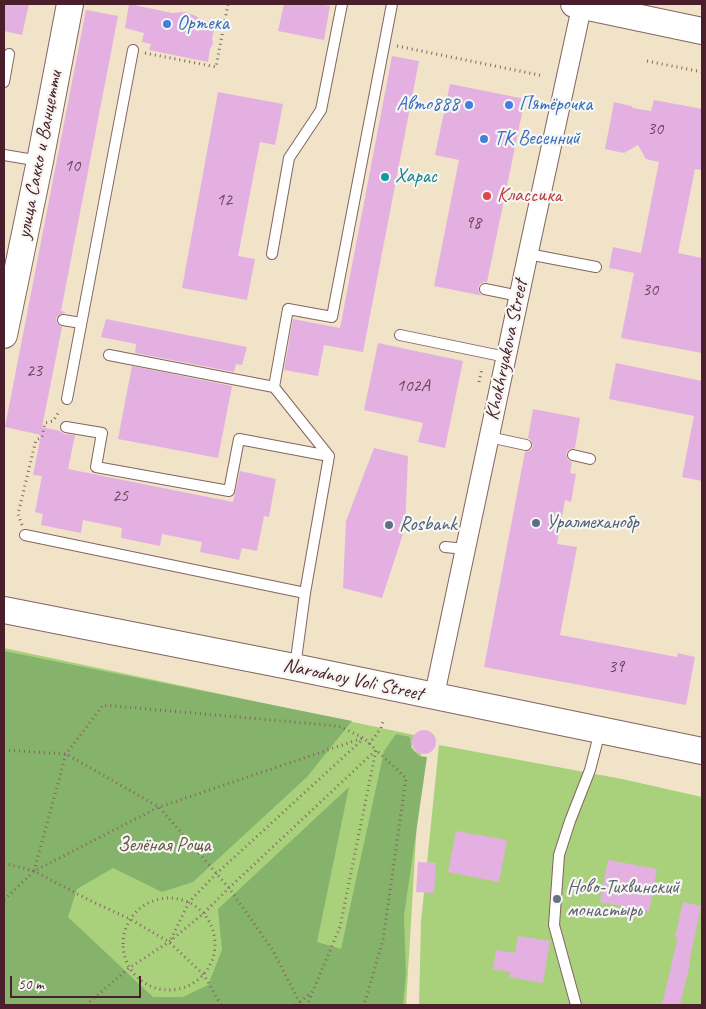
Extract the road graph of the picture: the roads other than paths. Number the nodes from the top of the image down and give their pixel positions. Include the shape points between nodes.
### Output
1 (70, 4) edge
2 (342, 4) edge
3 (392, 4) edge
4 (580, 4) edge
5 (702, 31) edge
6 (133, 50) road end
7 (9, 54) dead end
8 (4, 82) edge
9 (4, 155) edge
10 (40, 161) junction
11 (272, 254) dead end
12 (528, 254) junction
13 (596, 267) dead end
14 (485, 289) dead end
15 (519, 296) junction
16 (8, 317) edge
17 (63, 320) dead end
18 (82, 323) junction
19 (400, 335) dead end
20 (110, 355) dead end
21 (506, 357) junction
22 (274, 387) junction
23 (67, 399) road end
24 (66, 427) dead end
25 (489, 438) junction
26 (526, 445) dead end
27 (573, 455) dead end
28 (330, 456) junction
29 (590, 459) dead end
30 (25, 535) road end
31 (445, 547) dead end
32 (466, 549) junction
33 (305, 593) junction
34 (4, 610) edge
35 (294, 667) junction
36 (434, 696) junction
37 (601, 730) junction
38 (702, 751) edge
39 (576, 1005) edge

1 - 10 street, улица Сакко и Ванцетти
2 - 11 lane via 321,110 289,158
3 - 22 lane via 332,317 288,309
4 - 5 street
4 - 12 street, Khokhryakova Street
6 - 18 lane
7 - 8 lane
9 - 10 lane
10 - 16 street, улица Сакко и Ванцетти
12 - 13 lane
12 - 15 street, Khokhryakova Street
14 - 15 lane
15 - 21 street, Khokhryakova Street
17 - 18 lane
18 - 23 lane
19 - 21 lane
20 - 22 lane
21 - 25 street, Khokhryakova Street
22 - 28 lane
24 - 28 lane via 102,433 96,467 229,492 239,439
25 - 26 lane
25 - 32 street, Khokhryakova Street
27 - 29 lane
28 - 33 lane
30 - 33 lane
31 - 32 lane
32 - 36 street, Khokhryakova Street
33 - 35 lane
34 - 35 street, Narodnoy Voli Street
35 - 36 street, Narodnoy Voli Street
36 - 37 street, Narodnoy Voli Street
37 - 38 street, Narodnoy Voli Street
37 - 39 lane via 559,855 554,925

